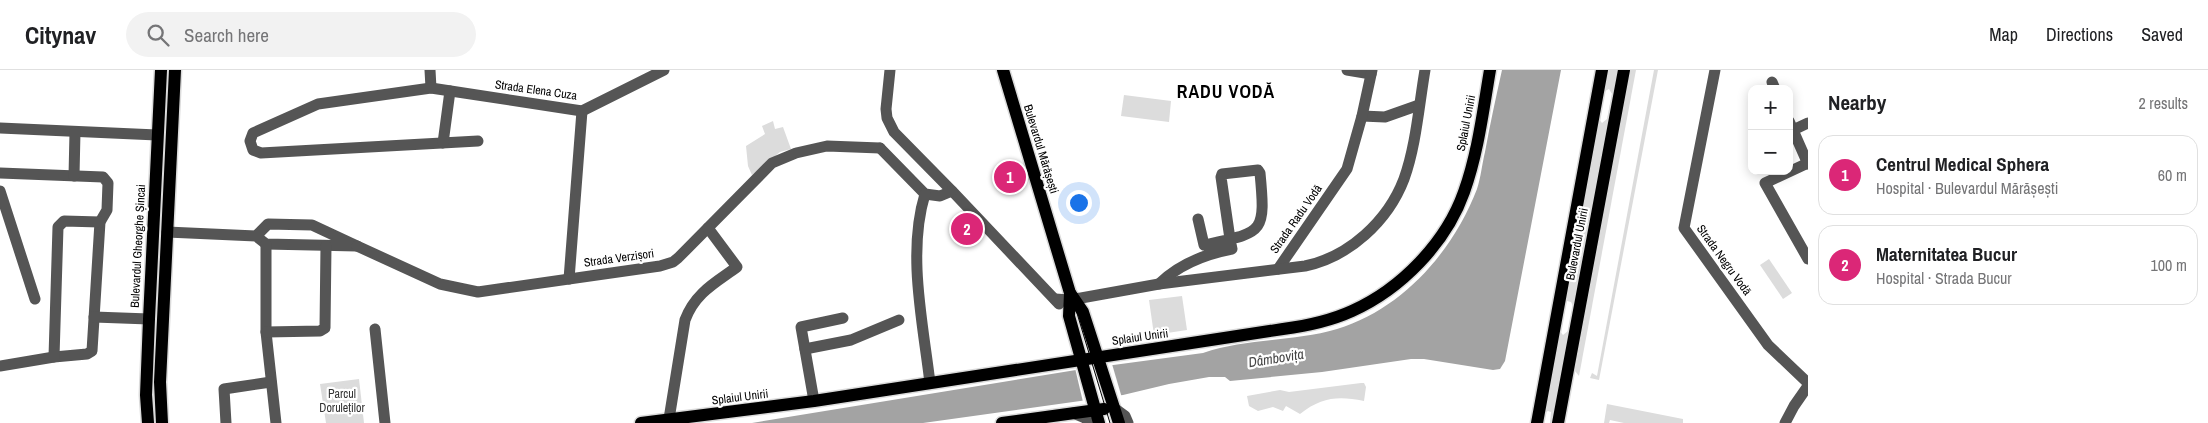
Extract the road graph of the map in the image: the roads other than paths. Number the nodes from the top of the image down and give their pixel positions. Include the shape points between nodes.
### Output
1 (161, 70) edge
2 (175, 70) edge
3 (430, 70) edge
4 (664, 70) edge
5 (890, 70) edge
6 (1002, 70) edge
7 (1347, 70) edge
8 (1424, 70) edge
9 (1490, 70) edge
10 (1602, 70) edge
11 (1624, 70) edge
12 (1715, 70) edge
13 (1372, 72) edge
14 (431, 88) junction
15 (450, 91) junction
16 (1419, 105) junction
17 (582, 111) junction
18 (1362, 116) junction
19 (1808, 123) edge
20 (1793, 125) edge
21 (0, 128) edge
22 (1793, 129) edge
23 (75, 132) junction
24 (894, 132) junction
25 (157, 135) junction
26 (478, 141) dead end
27 (443, 143) junction
28 (880, 148) junction
29 (1808, 163) edge
30 (0, 173) edge
31 (74, 176) junction
32 (0, 191) edge
33 (952, 191) junction
34 (925, 194) junction
35 (1198, 219) dead end
36 (100, 222) junction
37 (708, 228) junction
38 (167, 232) junction
39 (256, 236) junction
40 (1230, 239) junction
41 (266, 244) junction
42 (326, 246) junction
43 (357, 246) junction
44 (1808, 259) edge
45 (1278, 269) junction
46 (569, 279) junction
47 (1159, 284) junction
48 (1071, 297) junction
49 (35, 299) dead end
50 (1055, 299) junction
51 (1069, 316) junction
52 (94, 317) junction
53 (843, 318) dead end
54 (149, 319) junction
55 (900, 320) dead end
56 (375, 329) dead end
57 (266, 332) junction
58 (805, 349) junction
59 (54, 357) junction
60 (1099, 361) junction
61 (1082, 363) junction
62 (0, 366) edge
63 (271, 382) junction
64 (930, 383) junction
65 (1808, 385) edge
66 (814, 401) junction
67 (1112, 403) junction
68 (1094, 405) junction
69 (1073, 413) junction
70 (669, 419) junction
71 (148, 423) edge
72 (162, 423) edge
73 (226, 423) edge
74 (276, 423) edge
75 (385, 423) edge
76 (641, 423) edge
77 (1002, 423) edge
78 (1091, 423) edge
79 (1099, 423) edge
80 (1119, 423) edge
81 (1128, 423) edge
82 (1537, 423) edge
83 (1558, 423) edge
84 (1786, 423) edge

1 - 25 main road, Bulevardul Gheorghe Șincai
2 - 38 main road
3 - 14 street
4 - 17 street, Strada Elena Cuza
5 - 24 street via 886,109
6 - 48 main road, Bulevardul Mărășești
7 - 13 street
8 - 16 street
9 - 60 main road, Splaiul Unirii via 1472,165 1458,206 1433,245 1389,289 1351,312 1311,324
10 - 82 main road, Bulevardul Unirii
11 - 83 main road, Bulevardul Unirii
12 - 65 street, Strada Negru Vodă via 1684,228 1768,345
13 - 18 street, Strada Radu Vodă
14 - 15 street, Strada Elena Cuza
14 - 27 street, Strada Elena Cuza via 318,104 253,133 251,146 261,153
15 - 17 street, Strada Elena Cuza
15 - 27 street
16 - 18 street via 1385,117
16 - 45 street via 1406,172 1381,218 1354,244 1331,258
17 - 46 street
18 - 45 street, Strada Radu Vodă via 1348,169
19 - 20 street
21 - 23 street
22 - 29 street
23 - 25 street
23 - 31 street
24 - 28 street
24 - 33 street
25 - 54 main road, Bulevardul Gheorghe Șincai
26 - 27 street
28 - 34 street
28 - 37 street, Strada Verzișori via 827,146 777,160 763,170
29 - 44 street via 1766,183
30 - 31 street
31 - 36 street via 103,177 106,180 106,210
32 - 49 street
33 - 34 street via 940,196
33 - 50 street
34 - 64 street via 916,258
35 - 40 street via 1204,245
36 - 52 street
36 - 59 street via 64,221 58,227
37 - 46 street, Strada Verzișori via 678,258 667,264
37 - 70 street via 737,267 697,296 690,306
38 - 39 street
38 - 72 main road via 160,382
39 - 41 street
39 - 43 street, Strada Verzișori via 268,224 312,225
40 - 40 street via 1253,231 1261,223 1263,210 1258,170 1222,174
40 - 47 street via 1232,249 1171,272
41 - 42 street, Strada Verzișori
41 - 57 street
42 - 43 street, Strada Verzișori
42 - 57 street via 325,328 320,331
43 - 46 street, Strada Verzișori via 428,279 467,291
45 - 47 street, Strada Radu Vodă
47 - 48 street, Strada Radu Vodă
48 - 50 street, Strada Radu Vodă
48 - 51 main road, Bulevardul Mărășești
48 - 60 main road, Bulevardul Mărășești via 1083,312
50 - 51 street
51 - 61 main road, Bulevardul Mărășești
52 - 54 street
52 - 59 street via 91,352
53 - 58 street via 801,327
54 - 71 main road, Bulevardul Gheorghe Șincai
55 - 58 street via 851,340
56 - 75 street
57 - 63 street
58 - 66 street
59 - 62 street
60 - 61 main road, Splaiul Unirii
60 - 67 main road, Bulevardul Mărășești
61 - 64 main road, Splaiul Unirii
61 - 68 main road, Bulevardul Mărășești
63 - 73 street via 224,389
63 - 74 street
64 - 66 main road, Splaiul Unirii
65 - 84 street
66 - 70 main road, Splaiul Unirii
67 - 68 main road
67 - 80 main road, Bulevardul Mărășești
67 - 81 street
68 - 69 main road
68 - 78 street
68 - 79 main road, Bulevardul Mărășești
69 - 77 main road
69 - 78 street
70 - 76 main road, Splaiul Unirii

